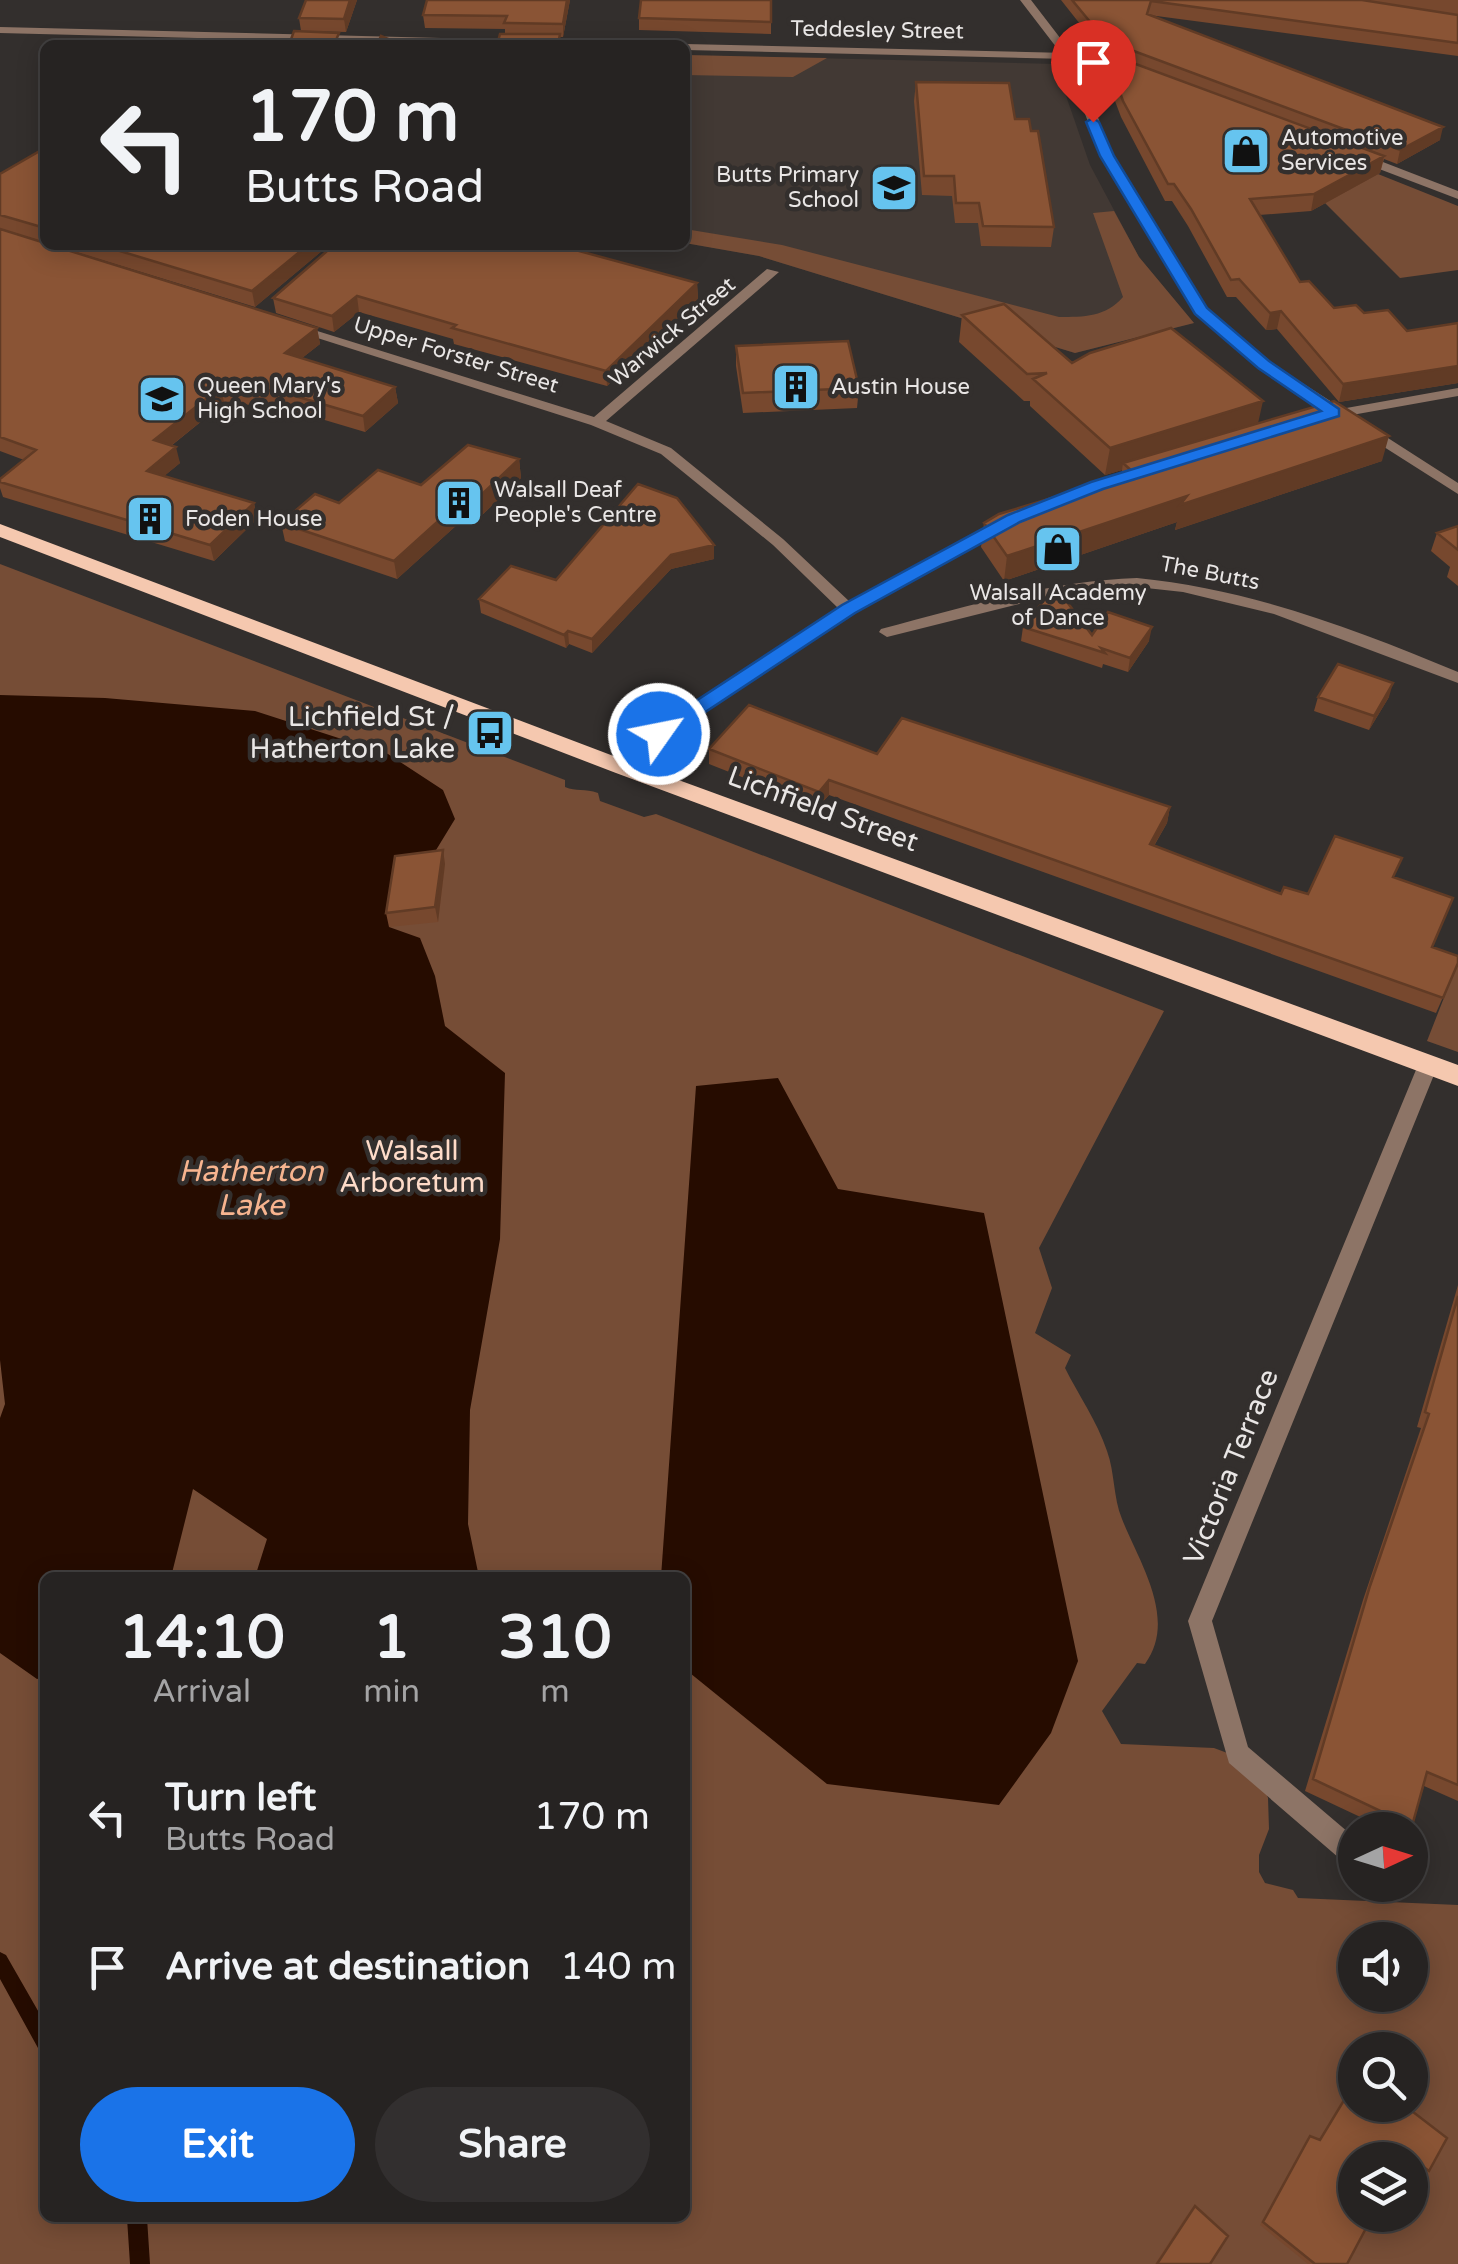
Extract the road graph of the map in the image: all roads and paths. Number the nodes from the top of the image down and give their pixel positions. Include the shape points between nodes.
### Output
1 (1025, 0) edge
2 (0, 30) edge
3 (292, 40) edge
4 (690, 47) edge
5 (1068, 56) junction
6 (1139, 70) edge
7 (1335, 147) edge
8 (1458, 195) edge
9 (772, 272) dead end
10 (275, 322) edge
11 (1458, 392) edge
12 (1334, 413) junction
13 (596, 422) junction
14 (1305, 422) edge
15 (1458, 490) edge
16 (1014, 518) edge
17 (0, 530) edge
18 (848, 609) junction
19 (886, 632) dead end
20 (1458, 678) edge
21 (659, 734) dead end
22 (1428, 1065) junction
23 (1458, 1076) edge
24 (1338, 1841) edge

1 - 5 street
2 - 3 street
4 - 5 street, Teddesley Street
5 - 6 street, Teddesley Street
5 - 12 street via 1107,156 1201,310
7 - 8 street
9 - 13 street, Warwick Street
10 - 13 street, Upper Forster Street
11 - 12 street
12 - 14 street
12 - 15 street
13 - 18 street, Upper Forster Street via 666,451
16 - 18 street
17 - 22 highway, Lichfield Street
18 - 21 street
19 - 20 street, The Butts via 1095,584 1163,584 1273,608
22 - 23 highway, Lichfield Street
22 - 24 street, Victoria Terrace via 1200,1620 1238,1754

